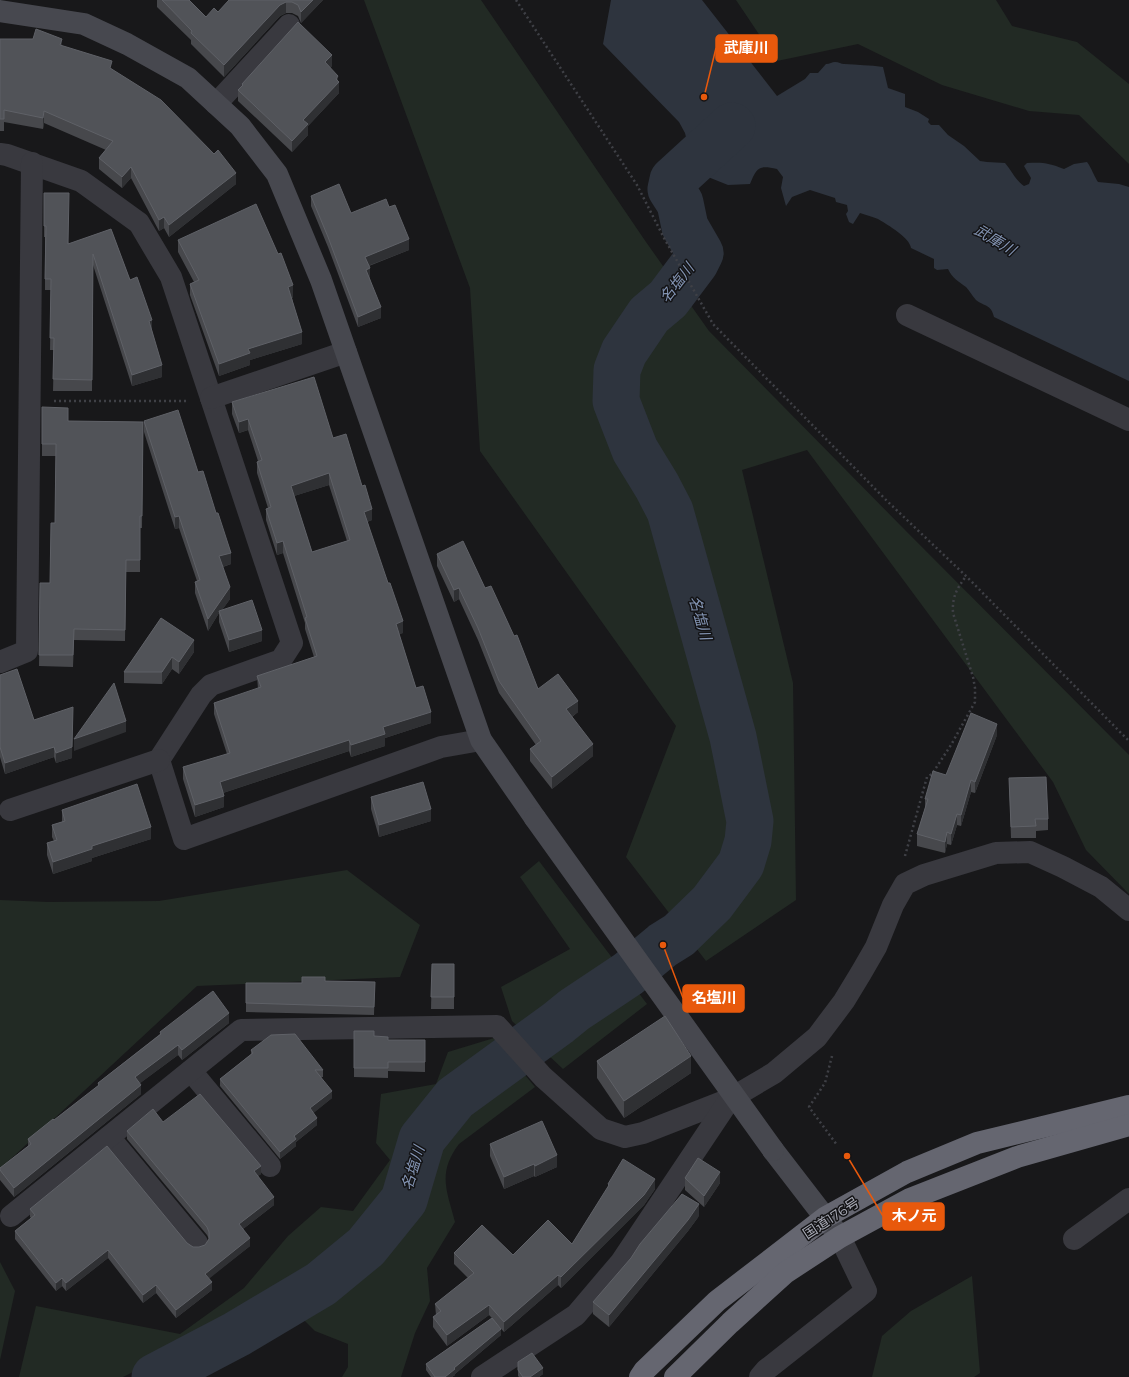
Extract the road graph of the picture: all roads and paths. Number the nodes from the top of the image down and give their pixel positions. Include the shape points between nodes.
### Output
1 (516, 0) edge
2 (2, 7) edge
3 (289, 25) dead end
4 (216, 104) junction
5 (0, 154) edge
6 (32, 163) junction
7 (907, 315) dead end
8 (346, 352) junction
9 (202, 400) junction
10 (30, 401) junction
11 (1129, 420) edge
12 (966, 576) junction
13 (0, 662) edge
14 (481, 740) junction
15 (1129, 741) edge
16 (159, 760) junction
17 (10, 810) dead end
18 (903, 863) dead end
19 (1129, 910) edge
20 (833, 1053) dead end
21 (190, 1071) junction
22 (730, 1100) junction
23 (1129, 1106) edge
24 (1129, 1125) edge
25 (109, 1136) junction
26 (837, 1145) dead end
27 (270, 1166) dead end
28 (1129, 1199) edge
29 (11, 1216) dead end
30 (826, 1217) junction
31 (840, 1237) junction
32 (1074, 1239) dead end
33 (197, 1243) dead end
34 (482, 1377) edge
35 (640, 1377) edge
36 (675, 1377) edge
37 (760, 1377) edge

1 - 12 path via 638,185 664,238 713,324 887,501
2 - 4 street via 84,24 128,44 188,78
3 - 4 street
4 - 8 street via 240,126 277,174 321,280
5 - 6 street
6 - 9 street via 81,181 139,223 171,277
6 - 10 street
7 - 11 street
8 - 9 street
8 - 14 street
9 - 10 path
9 - 16 street via 292,643 281,660 211,685 201,694
10 - 13 street via 27,652
12 - 15 path
12 - 18 path via 952,602 953,613 974,677 975,702 951,746 932,774 927,777
14 - 16 street via 441,747 184,839
14 - 30 street, bridge via 773,1150
16 - 17 street
19 - 22 street via 1101,887 1030,852 996,853 924,875 905,884 893,905 876,947 844,1001 817,1037 774,1073
20 - 26 path via 825,1083 809,1107
21 - 22 street via 241,1030 497,1026 543,1077 601,1129 624,1137 643,1133
21 - 25 street
21 - 27 street
22 - 34 street via 621,1262 576,1315
23 - 30 highway, 国道176号 via 977,1143 906,1172
24 - 31 highway, 国道176号 via 1010,1160 910,1199
25 - 29 street
25 - 33 street
28 - 32 street
30 - 31 street
30 - 35 highway, 国道176号 via 717,1301
31 - 36 highway, 国道176号 via 785,1272
31 - 37 street via 866,1291

